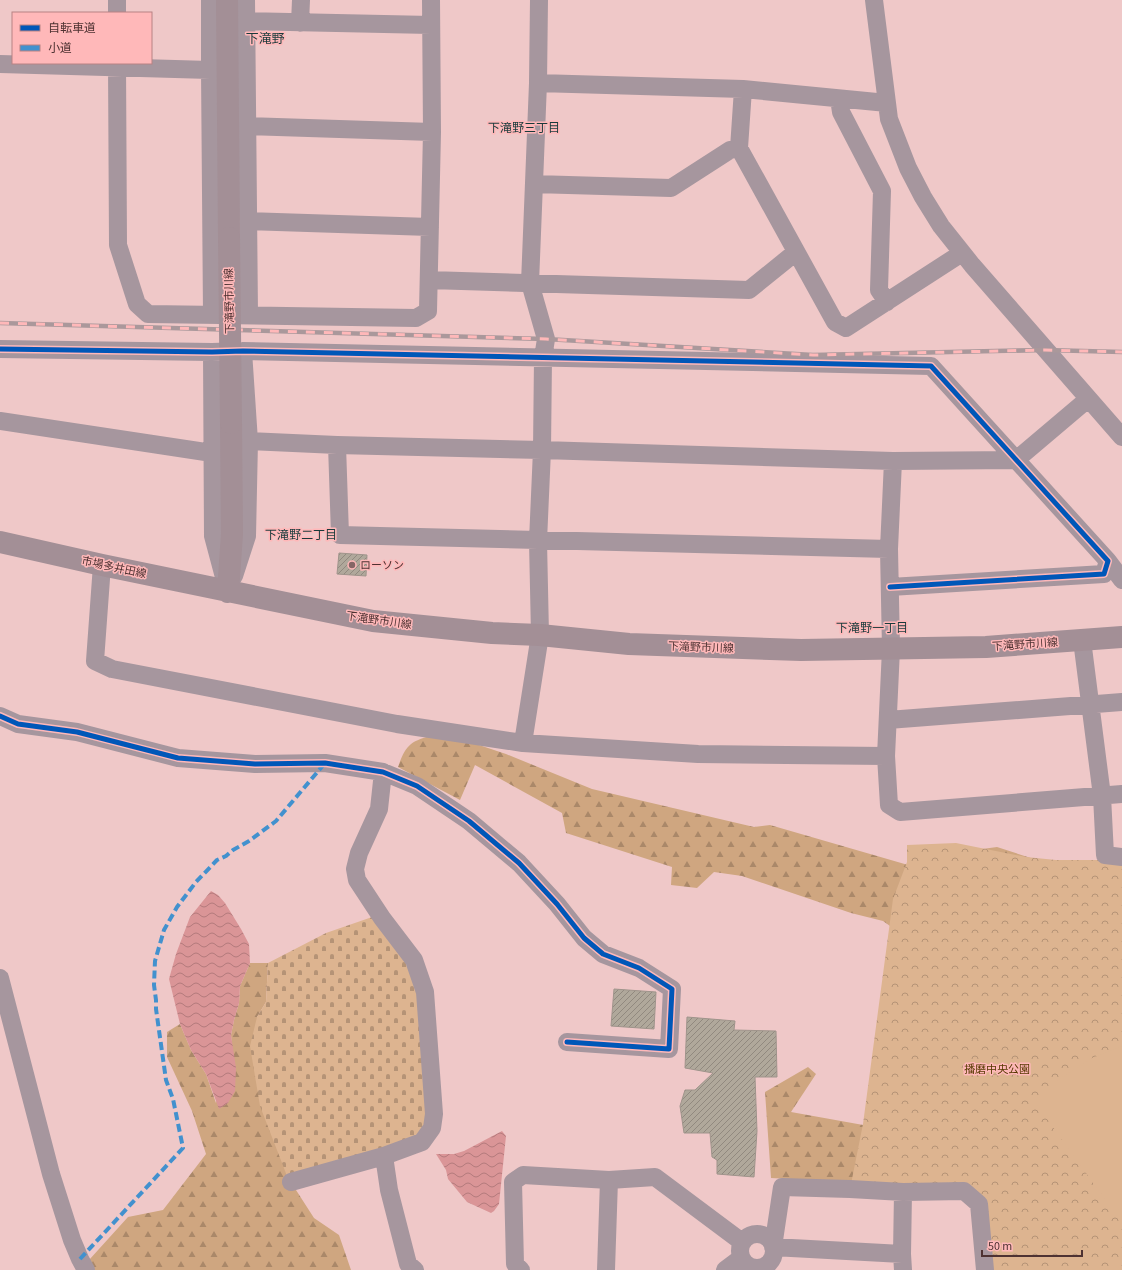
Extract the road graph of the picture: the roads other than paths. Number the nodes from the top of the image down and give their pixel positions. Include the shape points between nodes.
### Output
1 (117, 0) edge
2 (210, 0) edge
3 (227, 0) edge
4 (246, 0) edge
5 (301, 0) edge
6 (431, 0) edge
7 (539, 0) edge
8 (874, 0) edge
9 (117, 12) edge
10 (247, 22) junction
11 (300, 23) junction
12 (431, 26) junction
13 (0, 64) edge
14 (118, 65) edge
15 (210, 70) junction
16 (538, 82) junction
17 (743, 89) junction
18 (839, 98) junction
19 (887, 103) junction
20 (248, 126) junction
21 (432, 132) junction
22 (739, 148) junction
23 (534, 184) junction
24 (248, 221) junction
25 (430, 227) junction
26 (796, 252) junction
27 (962, 253) junction
28 (428, 280) junction
29 (530, 283) junction
30 (887, 302) junction
31 (212, 314) junction
32 (248, 315) junction
33 (0, 349) edge
34 (243, 351) junction
35 (212, 352) junction
36 (543, 358) junction
37 (1088, 399) junction
38 (0, 421) edge
39 (1122, 437) edge
40 (249, 441) junction
41 (337, 445) junction
42 (542, 450) junction
43 (212, 453) junction
44 (1016, 460) junction
45 (893, 461) junction
46 (538, 541) junction
47 (0, 542) edge
48 (889, 549) junction
49 (1108, 561) junction
50 (102, 565) junction
51 (1122, 580) edge
52 (890, 587) junction
53 (228, 592) junction
54 (540, 635) junction
55 (1122, 637) edge
56 (1082, 640) junction
57 (890, 649) junction
58 (1122, 702) edge
59 (1090, 705) junction
60 (0, 716) edge
61 (888, 720) junction
62 (523, 744) junction
63 (886, 756) junction
64 (383, 772) junction
65 (1122, 794) edge
66 (1102, 796) junction
67 (1122, 857) edge
68 (0, 978) edge
69 (567, 1042) dead end
70 (384, 1156) junction
71 (609, 1180) junction
72 (291, 1182) dead end
73 (903, 1192) junction
74 (774, 1247) junction
75 (741, 1250) junction
76 (903, 1262) edge
77 (770, 1267) edge
78 (86, 1270) edge
79 (415, 1270) edge
80 (521, 1270) edge
81 (606, 1270) edge
82 (725, 1270) edge
83 (985, 1270) edge

1 - 9 street
2 - 15 street
3 - 53 main road, 下滝野市川線, bridge via 232,534
4 - 10 street
5 - 11 street
6 - 12 street
7 - 16 street
8 - 19 street
10 - 11 street
10 - 20 street
11 - 12 street
12 - 21 street
13 - 14 street
14 - 15 street
14 - 31 street via 118,245 137,304 148,314
15 - 31 street
16 - 17 street
16 - 23 street
17 - 18 street
17 - 22 street
18 - 19 street
18 - 30 street via 841,112 882,191 880,290
19 - 27 street via 889,119 908,168 941,226
20 - 21 street
20 - 24 street
21 - 25 street
22 - 23 street via 730,150 671,188
22 - 26 street
23 - 29 street
24 - 25 street
24 - 32 street
25 - 28 street
26 - 29 street via 749,290
26 - 30 street via 835,322 846,328
27 - 30 street
27 - 37 street
28 - 29 street
28 - 32 street via 428,311 416,318
29 - 36 street via 546,338
31 - 32 street
33 - 35 street
34 - 35 street
34 - 36 street
34 - 40 street
35 - 43 street
36 - 42 street
36 - 44 street via 931,366
37 - 39 street
37 - 44 street
38 - 43 street
40 - 41 street
40 - 53 street via 247,536
41 - 42 street
41 - 46 street via 340,535
42 - 45 street
42 - 46 street
43 - 53 street via 213,536
44 - 45 street
44 - 49 street
45 - 48 street
46 - 48 street
46 - 54 street
47 - 50 main road, 市場多井田線
48 - 52 street
49 - 51 street
49 - 52 street via 1104,574
50 - 53 main road, 市場多井田線
50 - 62 street via 95,661 112,669 397,724
52 - 57 street
53 - 54 main road, 下滝野市川線 via 373,621 492,633
54 - 57 main road, 下滝野市川線 via 629,644 801,650
54 - 62 street
55 - 56 main road, 下滝野市川線
56 - 57 main road, 下滝野市川線 via 986,647
56 - 59 street
57 - 61 street
58 - 59 street
59 - 61 street
59 - 66 street
60 - 64 street via 18,724 77,732 178,758 255,764 325,763
61 - 63 street
62 - 63 street via 698,754
63 - 66 street via 889,805 900,812
64 - 69 street via 417,786 469,821 519,863 584,938 603,954 639,968 672,989 669,1049
64 - 70 street via 379,809 359,853 355,869 357,880 414,960 425,992 434,1114 432,1128 422,1142
65 - 66 street
66 - 67 street via 1105,855
68 - 78 street via 51,1174 72,1240
70 - 72 street
70 - 79 street via 389,1190 408,1264
71 - 75 street via 655,1177
71 - 80 street via 523,1175 513,1182 515,1264
71 - 81 street
73 - 74 street via 782,1187
73 - 76 street
73 - 83 street via 964,1191 979,1204
74 - 75 street via 766,1236 752,1234 746,1237
74 - 76 street
74 - 77 street
75 - 77 street via 746,1265 753,1268
75 - 82 street

